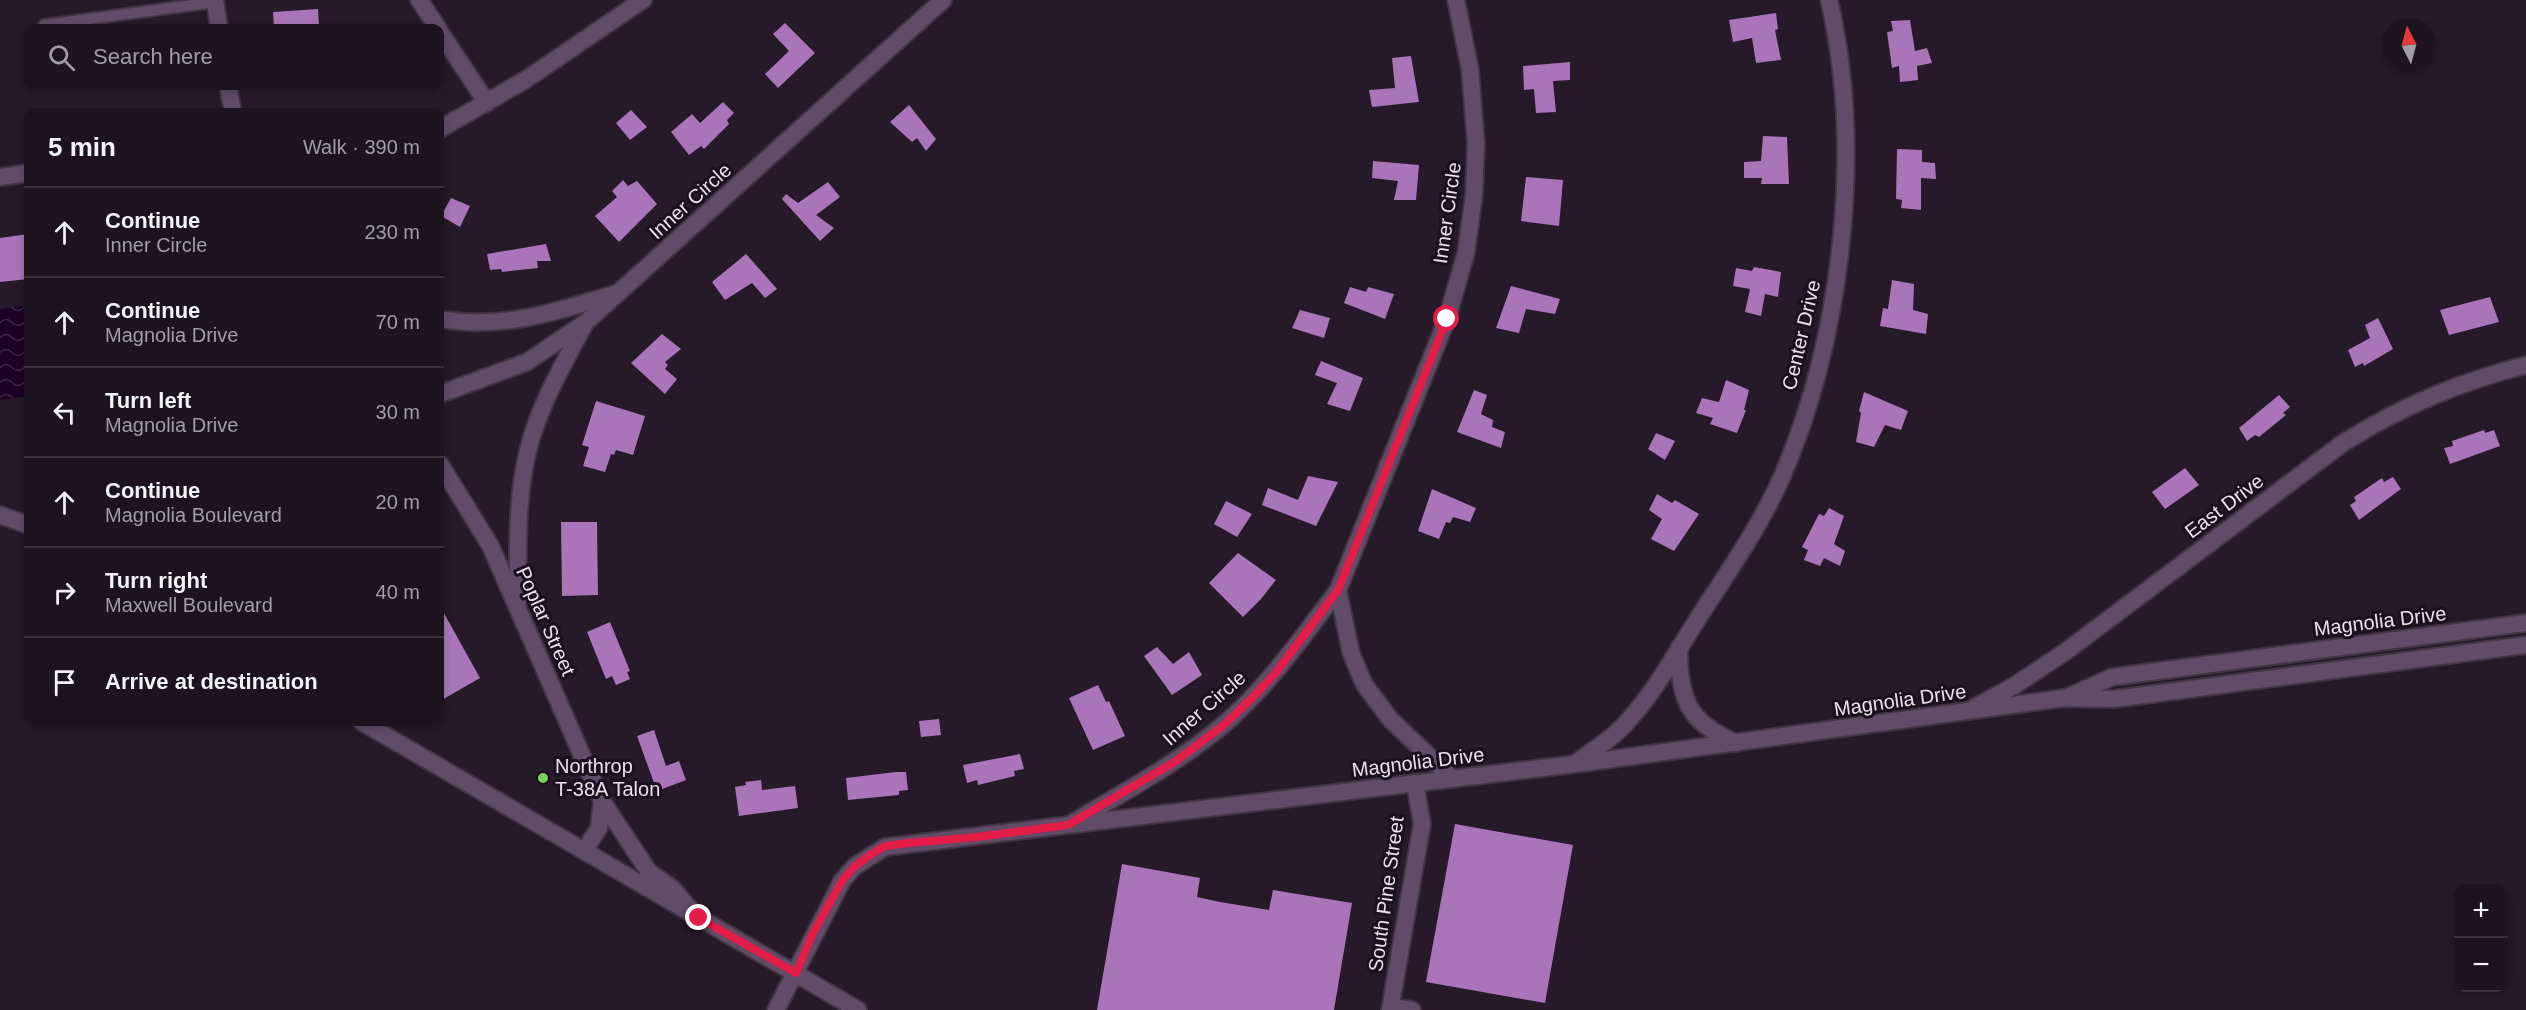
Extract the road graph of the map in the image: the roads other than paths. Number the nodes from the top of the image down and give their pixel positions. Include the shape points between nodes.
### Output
1 (419, 0) edge
2 (643, 0) edge
3 (943, 0) edge
4 (1456, 0) edge
5 (1829, 0) edge
6 (215, 1) edge
7 (51, 24) edge
8 (218, 24) edge
9 (435, 24) edge
10 (444, 38) edge
11 (229, 90) edge
12 (487, 103) junction
13 (232, 108) edge
14 (444, 127) edge
15 (24, 174) edge
16 (0, 177) edge
17 (620, 292) junction
18 (444, 319) edge
19 (586, 322) junction
20 (2526, 365) edge
21 (444, 393) edge
22 (444, 470) edge
23 (0, 515) edge
24 (24, 524) edge
25 (1338, 590) junction
26 (518, 608) junction
27 (2526, 623) edge
28 (2526, 645) edge
29 (1679, 647) junction
30 (2330, 649) junction
31 (2333, 670) junction
32 (2064, 698) junction
33 (1963, 713) junction
34 (369, 726) edge
35 (1736, 743) junction
36 (1575, 764) junction
37 (1453, 779) junction
38 (1415, 783) junction
39 (603, 801) junction
40 (1068, 825) junction
41 (584, 851) junction
42 (699, 918) junction
43 (796, 973) junction
44 (1391, 1009) edge
45 (776, 1010) edge
46 (858, 1010) edge
47 (1412, 1010) edge

1 - 9 street
2 - 12 street
3 - 17 street, Inner Circle
4 - 25 street, Inner Circle via 1470,69 1476,144 1466,253 1447,319
5 - 29 street, Center Drive via 1845,128 1844,207 1836,283 1818,366 1780,480 1756,529
6 - 7 lane
6 - 8 street
10 - 12 street
11 - 13 street
12 - 14 street
15 - 16 street
17 - 18 street via 544,316 501,321
17 - 19 street, Inner Circle
19 - 21 street, Inner Circle via 527,362
19 - 26 street via 553,383 528,450 518,529
20 - 33 street, East Drive via 2429,396 2343,442 2065,652 2014,686
22 - 26 street, Poplar Street via 490,545
23 - 24 street
25 - 37 street via 1351,653 1364,684 1390,719
25 - 40 street, Inner Circle via 1274,675 1224,725 1176,761
26 - 39 street, Poplar Street
27 - 30 street, Magnolia Drive
28 - 31 street, Magnolia Drive
29 - 35 street via 1679,677 1691,710 1716,734
29 - 36 street, Center Drive via 1660,679 1617,733
30 - 31 lane
30 - 32 street, Magnolia Drive via 2112,676
31 - 32 street, Magnolia Drive via 2114,699
32 - 33 street, Magnolia Drive
33 - 35 street, Magnolia Drive
34 - 41 street
35 - 36 street, Magnolia Drive
36 - 37 street, Magnolia Drive
37 - 38 street, Magnolia Drive
38 - 40 street, Magnolia Drive
38 - 44 street, South Pine Street via 1422,824
39 - 41 street via 598,828
39 - 42 street, Poplar Street via 649,872 672,888
40 - 43 street, Magnolia Drive via 885,846 854,867 842,881
41 - 42 street
42 - 43 street
43 - 45 street, Magnolia Drive
43 - 46 street
44 - 47 street

